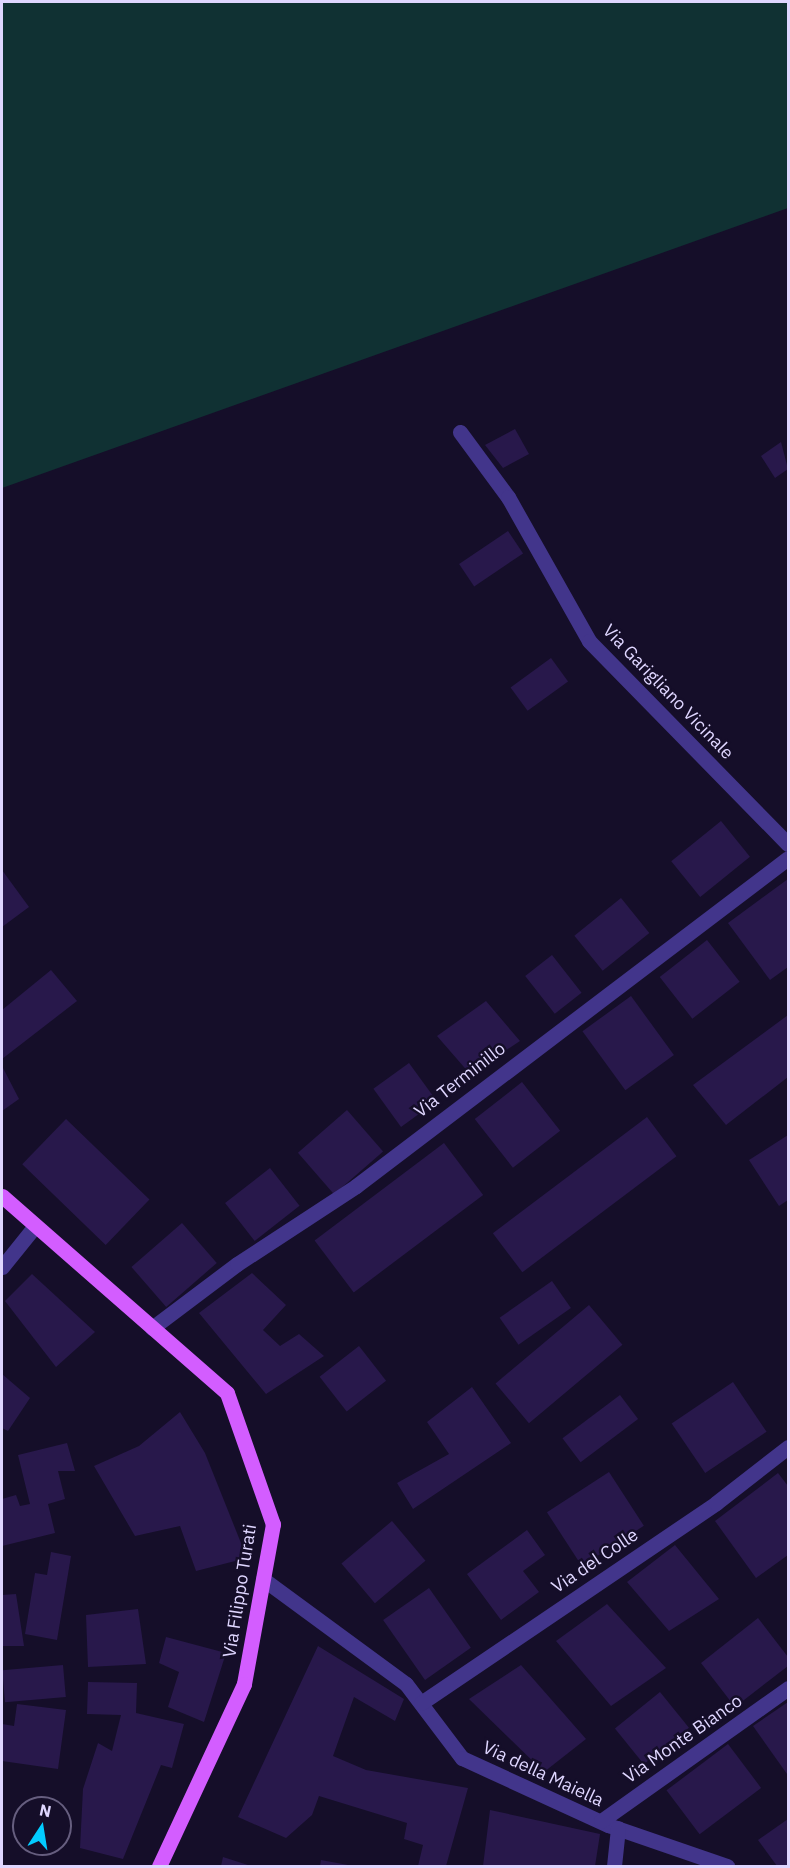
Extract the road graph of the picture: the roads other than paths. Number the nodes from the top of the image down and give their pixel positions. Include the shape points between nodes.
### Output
1 (460, 432) dead end
2 (789, 844) edge
3 (789, 858) edge
4 (2, 1196) edge
5 (35, 1226) junction
6 (2, 1267) edge
7 (152, 1328) junction
8 (789, 1447) edge
9 (263, 1579) junction
10 (789, 1688) edge
11 (421, 1703) junction
12 (601, 1821) junction
13 (618, 1828) junction
14 (159, 1866) edge
15 (614, 1866) edge
16 (727, 1866) edge

1 - 2 street, Via Garigliano Vicinale via 508,497 589,641
3 - 7 street, Via Terminillo via 356,1186 237,1264
4 - 5 main road, Via Filippo Turati
5 - 6 street
5 - 7 main road, Via Filippo Turati
7 - 9 main road, Via Filippo Turati via 226,1393 273,1524
8 - 11 street, Via del Colle via 716,1503
9 - 11 street, Via della Maiella via 406,1684
9 - 14 main road, Via Filippo Turati via 244,1684
10 - 12 street, Via Monte Bianco
11 - 12 street, Via della Maiella via 462,1758
12 - 13 street, Via della Maiella
13 - 15 street
13 - 16 street, Via della Maiella

